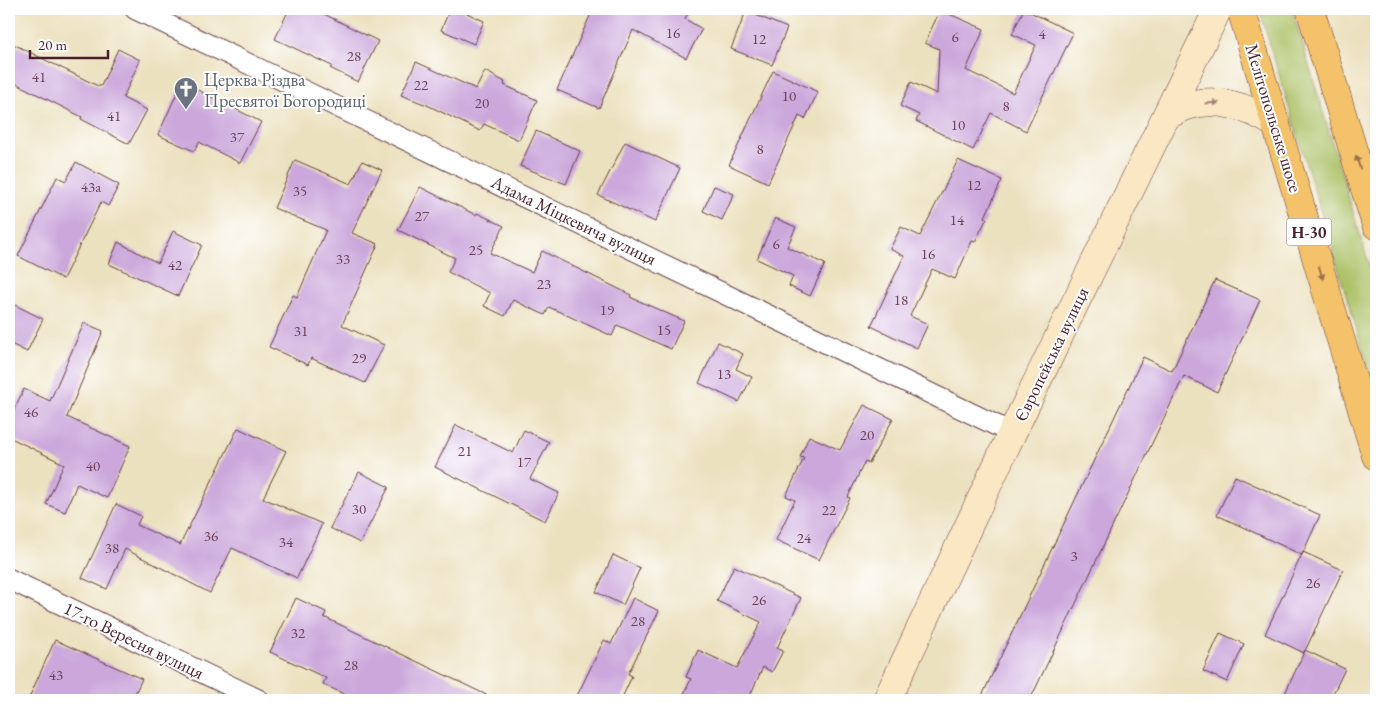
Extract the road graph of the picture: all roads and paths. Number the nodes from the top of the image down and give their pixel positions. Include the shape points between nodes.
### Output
1 (135, 9) edge
2 (1218, 9) edge
3 (1241, 9) edge
4 (1310, 9) edge
5 (1166, 116) junction
6 (1276, 124) junction
7 (1376, 225) edge
8 (1012, 433) junction
9 (1376, 456) edge
10 (9, 579) edge
11 (259, 700) edge
12 (887, 700) edge

1 - 8 street, Адама Міцкевича вулиця
2 - 5 street, Європейська вулиця
3 - 6 main road, Мелітопольське шосе / Н-30
7 -> 4 main road
5 -> 6 street via 1188,106 1217,102 1256,112
5 - 8 street, Європейська вулиця
6 -> 9 main road, Мелітопольське шосе / Н-30
8 - 12 street, Європейська вулиця
10 - 11 street, 17-го Вересня вулиця

